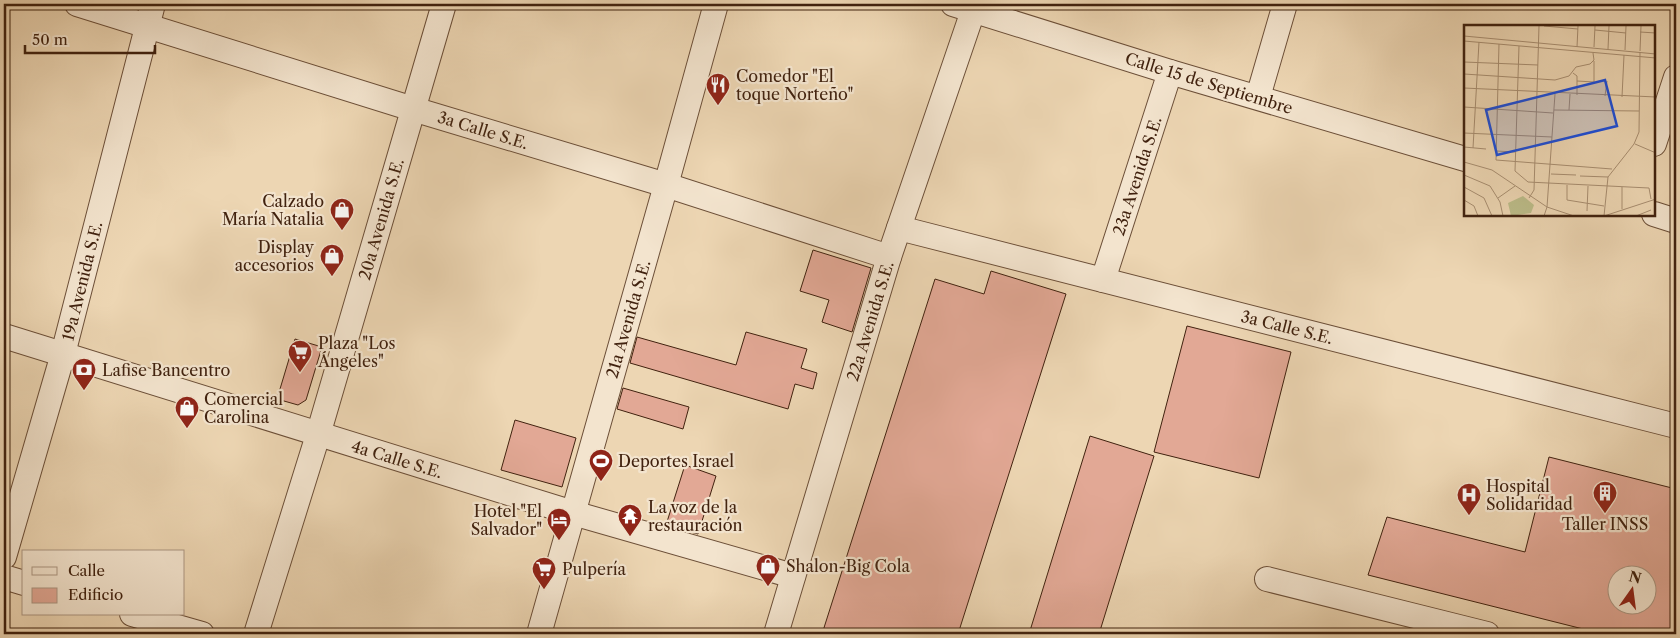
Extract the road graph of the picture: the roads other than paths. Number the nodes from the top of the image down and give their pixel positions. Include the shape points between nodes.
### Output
1 (77, 4) edge
2 (444, 4) edge
3 (716, 4) edge
4 (1285, 4) edge
5 (963, 7) edge
6 (150, 15) edge
7 (1170, 72) junction
8 (1676, 77) edge
9 (1258, 97) junction
10 (413, 109) junction
11 (1655, 141) edge
12 (1464, 158) edge
13 (666, 185) junction
14 (1655, 214) edge
15 (1676, 221) edge
16 (899, 228) junction
17 (889, 257) junction
18 (1103, 280) junction
19 (4, 336) edge
20 (63, 354) junction
21 (1676, 426) edge
22 (318, 435) junction
23 (573, 513) junction
24 (4, 557) edge
25 (793, 576) junction
26 (4, 577) edge
27 (1267, 579) dead end
28 (22, 582) edge
29 (139, 616) edge
30 (202, 634) edge
31 (256, 634) edge
32 (539, 634) edge
33 (776, 634) edge
34 (1487, 634) edge

1 - 6 street, 3a Calle S.E.
2 - 10 street, 20a Avenida S.E.
3 - 13 street, 21a Avenida S.E.
4 - 9 street
5 - 7 street, Calle 15 de Septiembre
5 - 16 street, 22a Avenida S.E.
6 - 10 street, 3a Calle S.E.
6 - 20 street, 19a Avenida S.E.
7 - 9 street, Calle 15 de Septiembre
7 - 18 street, 23a Avenida S.E.
8 - 11 street
9 - 12 street, Calle 15 de Septiembre
10 - 13 street, 3a Calle S.E.
10 - 22 street, 20a Avenida S.E.
13 - 17 street, 3a Calle S.E.
13 - 23 street, 21a Avenida S.E.
14 - 15 street
16 - 17 street, 22a Avenida S.E.
16 - 18 street, 3a Calle S.E.
17 - 25 street, 22a Avenida S.E.
18 - 21 street, 3a Calle S.E.
19 - 20 street, 4a Calle S.E.
20 - 22 street, 4a Calle S.E.
20 - 24 street, 19a Avenida S.E.
22 - 23 street, 4a Calle S.E.
22 - 31 street, 20a Avenida S.E.
23 - 25 street, 4a Calle S.E.
23 - 32 street, 21a Avenida S.E.
25 - 33 street, 22a Avenida S.E.
26 - 28 street
27 - 34 street
29 - 30 street

